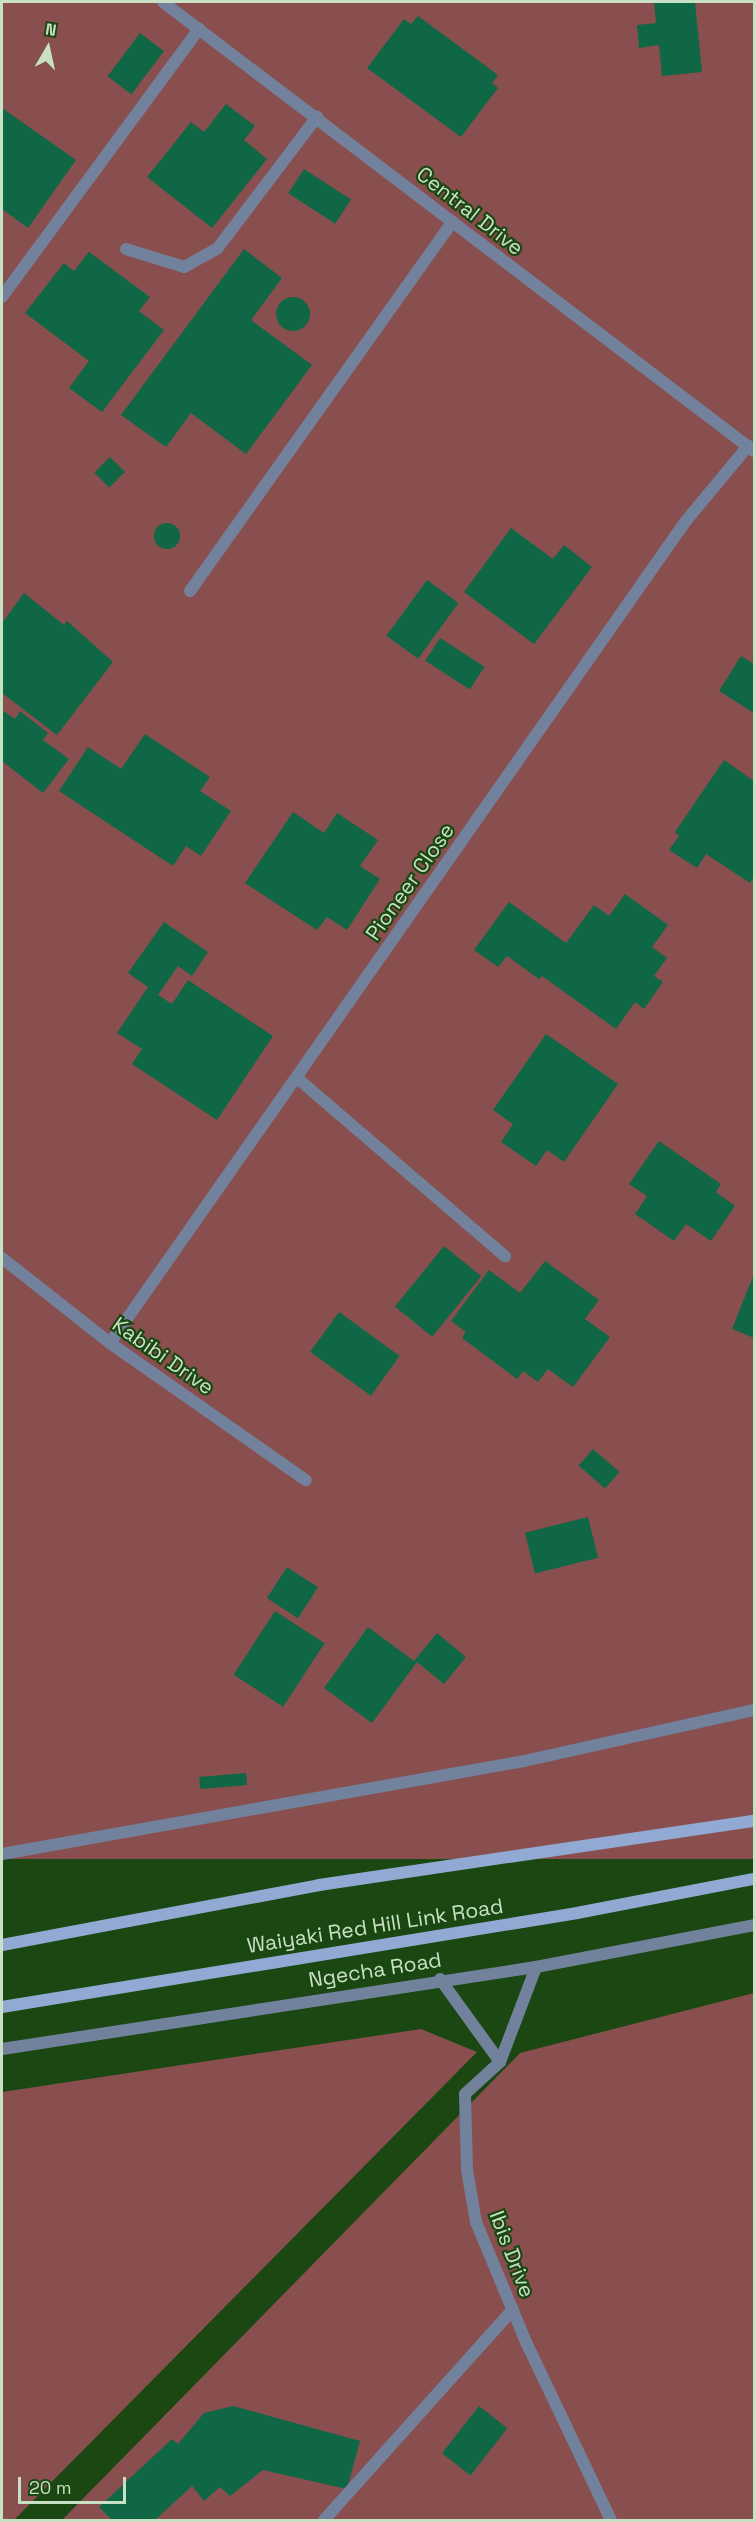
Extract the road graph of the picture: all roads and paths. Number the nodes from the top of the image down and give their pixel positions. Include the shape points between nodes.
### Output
1 (162, 2) edge
2 (199, 29) junction
3 (317, 117) junction
4 (452, 222) junction
5 (126, 249) dead end
6 (2, 297) edge
7 (751, 449) edge
8 (190, 591) dead end
9 (297, 1078) junction
10 (505, 1256) dead end
11 (2, 1258) edge
12 (110, 1343) junction
13 (306, 1480) dead end
14 (754, 1710) edge
15 (754, 1821) edge
16 (2, 1854) edge
17 (754, 1879) edge
18 (754, 1925) edge
19 (2, 1939) edge
20 (29, 1940) junction
21 (2, 1945) edge
22 (536, 1967) junction
23 (440, 1979) junction
24 (2, 2007) edge
25 (2, 2049) edge
26 (500, 2062) junction
27 (513, 2309) junction
28 (324, 2520) edge
29 (611, 2520) edge

1 - 2 street, Central Drive
2 - 3 street, Central Drive
2 - 6 street
3 - 4 street, Central Drive
3 - 5 street via 217,249 184,267
4 - 7 street, Central Drive
4 - 8 street
7 - 9 street, Pioneer Close via 685,522
9 - 10 street
9 - 12 street, Pioneer Close
11 - 12 street, Kabibi Drive
12 - 13 street, Kabibi Drive
14 - 16 street via 524,1761
15 - 20 main road via 320,1885
17 - 24 main road, Waiyaki Red Hill Link Road via 577,1913
18 - 22 street, Ngecha Road
19 - 20 street
20 - 21 main road
22 - 23 street, Ngecha Road
22 - 26 street
23 - 25 street, Ngecha Road
23 - 26 street
26 - 27 street, Ibis Drive via 465,2094 467,2170 476,2222
27 - 28 street
27 - 29 street, Ibis Drive

